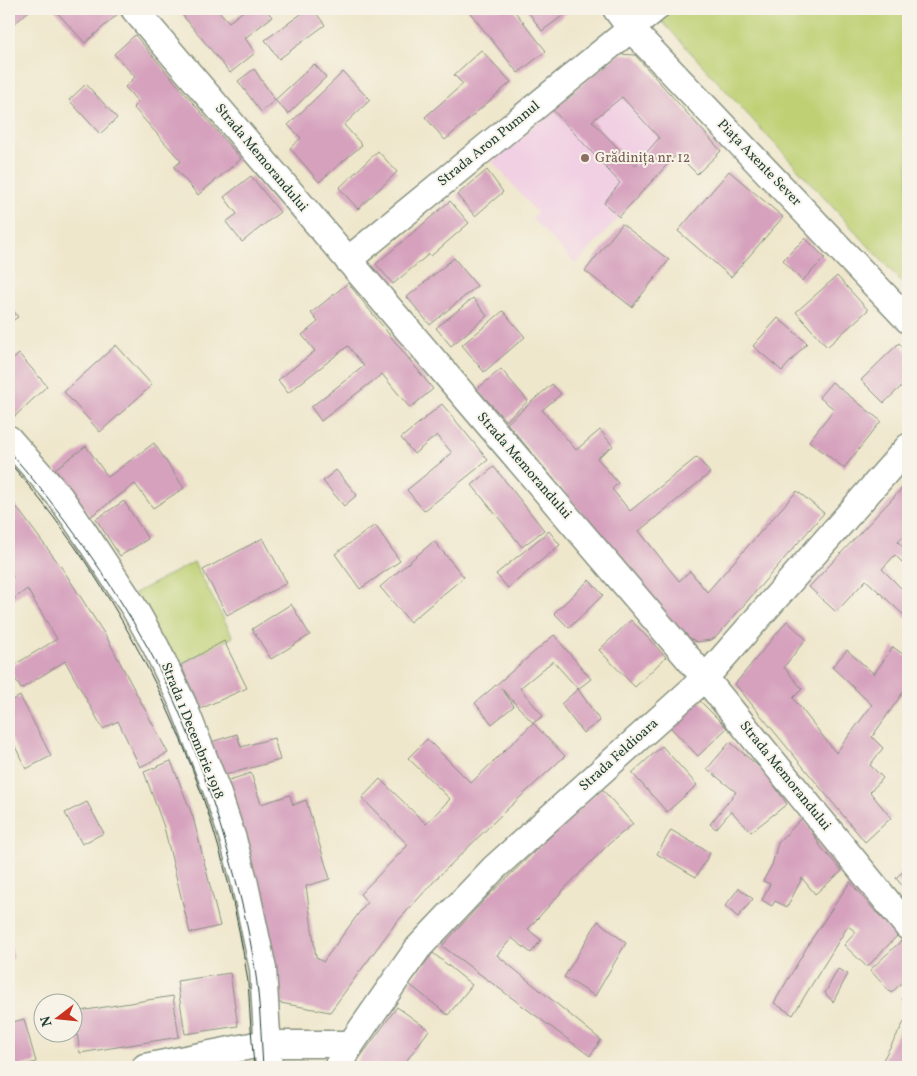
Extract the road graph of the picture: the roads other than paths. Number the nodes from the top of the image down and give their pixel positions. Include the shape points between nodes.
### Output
1 (134, 9) edge
2 (655, 9) edge
3 (624, 19) edge
4 (348, 260) junction
5 (908, 320) edge
6 (9, 439) edge
7 (908, 448) edge
8 (705, 678) junction
9 (908, 927) edge
10 (351, 1044) junction
11 (268, 1056) edge
12 (145, 1067) edge
13 (337, 1067) edge

1 - 4 street, Strada Memorandului
2 - 3 street
3 - 4 street, Strada Aron Pumnul
3 - 5 street, Piața Axente Sever
4 - 8 street, Strada Memorandului
6 - 11 street, Strada 1 Decembrie 1918 via 60,496 133,606 184,704 217,791 244,880 263,969
7 - 8 street, Strada Feldioara
8 - 9 street, Strada Memorandului
8 - 10 street, Strada Feldioara via 487,875 418,948
10 - 11 street
10 - 13 street, Strada Feldioara
11 - 12 street

